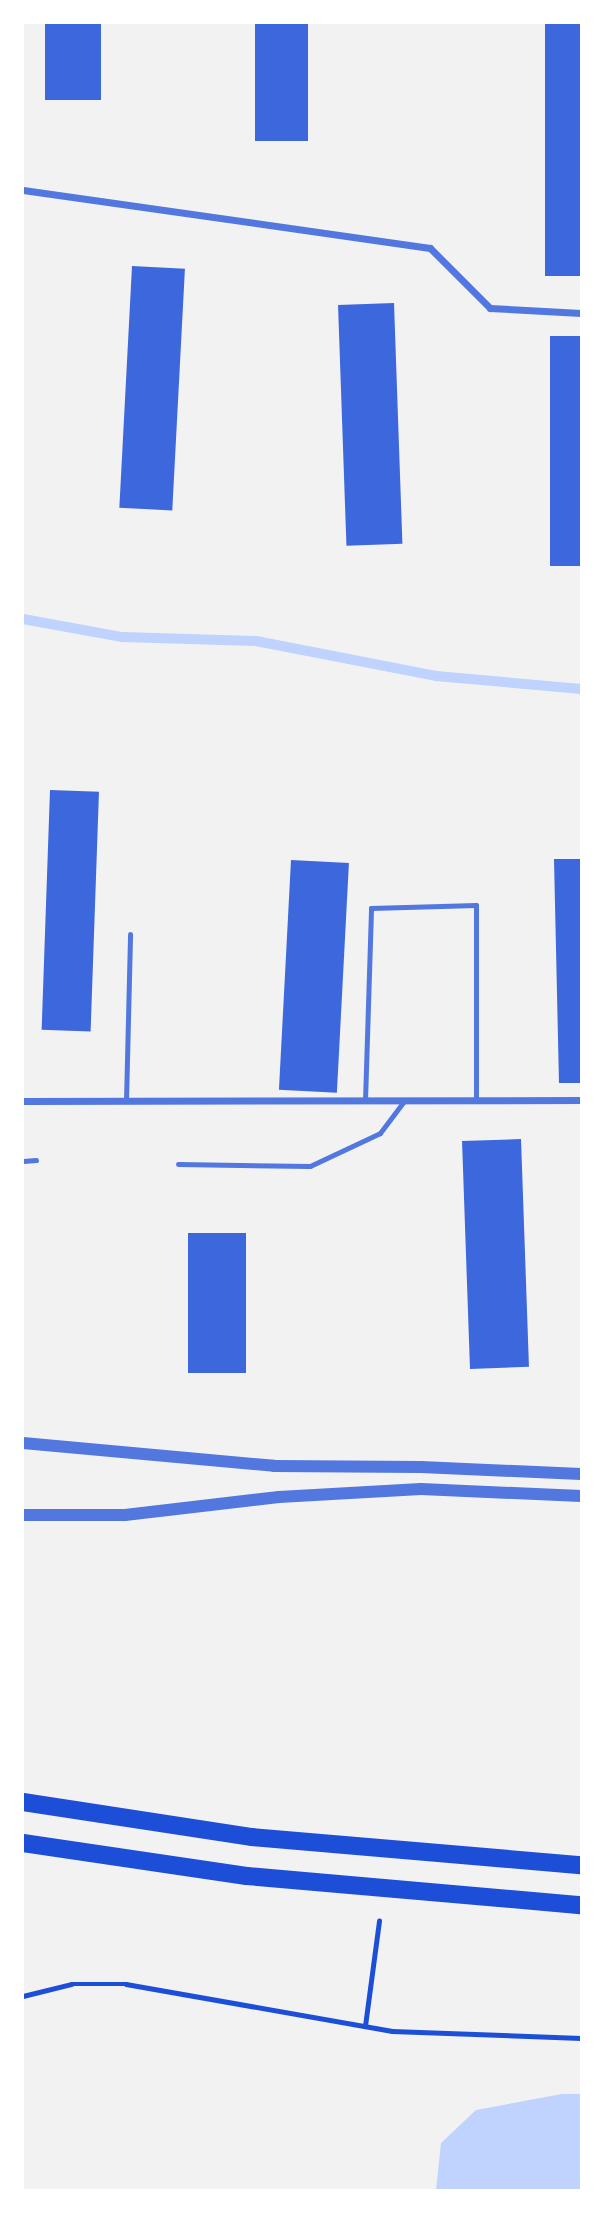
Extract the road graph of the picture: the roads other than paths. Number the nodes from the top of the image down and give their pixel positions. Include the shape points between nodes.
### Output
1 (23, 190) edge
2 (581, 313) edge
3 (130, 934) dead end
4 (581, 1100) edge
5 (23, 1101) edge
6 (127, 1101) junction
7 (365, 1101) junction
8 (404, 1101) junction
9 (476, 1101) junction
10 (36, 1160) dead end
11 (23, 1161) edge
12 (178, 1164) dead end
13 (23, 1443) edge
14 (581, 1474) edge
15 (581, 1496) edge
16 (23, 1515) edge
17 (23, 1802) edge
18 (23, 1843) edge
19 (581, 1866) edge
20 (581, 1905) edge

1 - 2 street via 430,248 490,308
3 - 6 lane
4 - 9 street
5 - 6 street
6 - 7 street
7 - 8 street
7 - 9 lane via 371,908 476,905
8 - 9 street
8 - 12 lane via 380,1133 310,1167
10 - 11 lane
13 - 14 street via 274,1466
15 - 16 street via 421,1489 279,1497 125,1514
17 - 19 main road via 252,1837
18 - 20 main road via 247,1876

